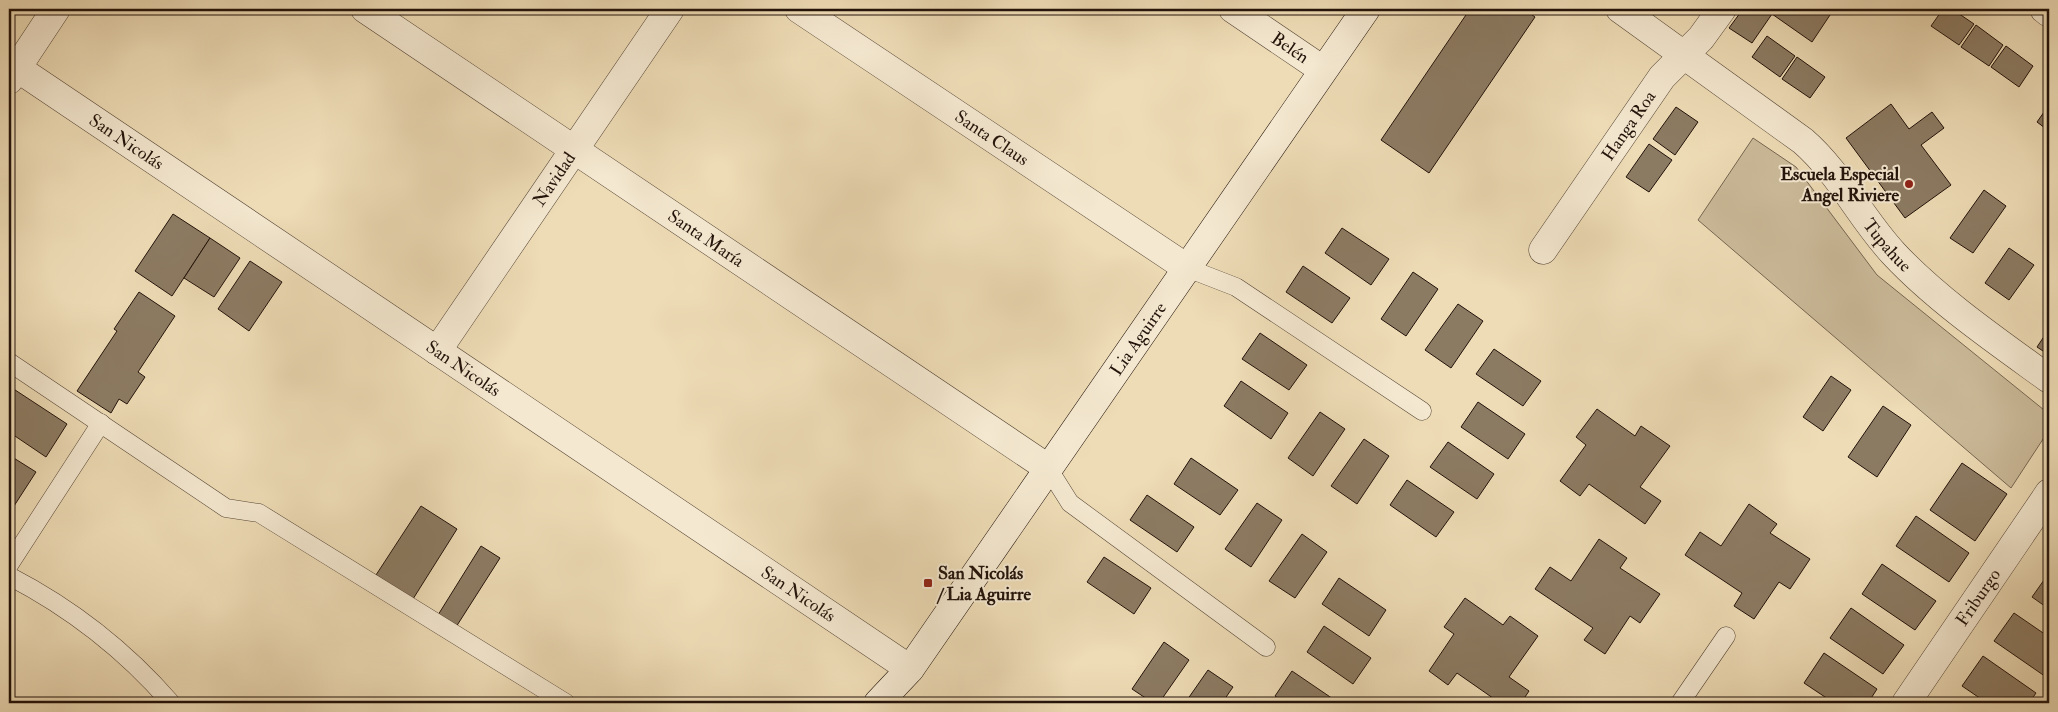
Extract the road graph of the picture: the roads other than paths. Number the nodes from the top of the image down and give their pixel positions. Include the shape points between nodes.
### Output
1 (56, 9) edge
2 (365, 9) edge
3 (670, 9) edge
4 (799, 9) edge
5 (1233, 9) edge
6 (1366, 9) edge
7 (1620, 9) edge
8 (1722, 9) edge
9 (2044, 9) edge
10 (2049, 13) edge
11 (1684, 55) junction
12 (1323, 70) junction
13 (13, 74) edge
14 (574, 149) junction
15 (1543, 250) dead end
16 (1186, 268) junction
17 (437, 351) junction
18 (9, 362) edge
19 (2049, 379) edge
20 (1422, 411) dead end
21 (101, 423) junction
22 (1048, 468) junction
23 (2049, 493) edge
24 (9, 565) edge
25 (9, 576) edge
26 (1726, 636) dead end
27 (1266, 647) dead end
28 (910, 669) junction
29 (171, 703) edge
30 (566, 703) edge
31 (878, 703) edge
32 (896, 703) edge
33 (1680, 703) edge
34 (1906, 703) edge

1 - 13 street
2 - 14 street, Santa María
3 - 14 street, Navidad
4 - 16 street, Santa Claus
5 - 12 street, Belén
6 - 12 street, Lia Aguirre
7 - 11 street, Tupahue
8 - 11 street, Hanga Roa
9 - 10 street
11 - 15 street, Hanga Roa via 1662,77
11 - 19 street, Tupahue via 1815,152 1877,234 1908,268
12 - 16 street, Lia Aguirre
13 - 17 street, San Nicolás
14 - 17 street, Navidad
14 - 22 street, Santa María
16 - 20 lane via 1236,287
16 - 22 street, Lia Aguirre
17 - 28 street, San Nicolás
18 - 21 lane
21 - 24 lane
21 - 30 lane via 226,508 259,513
22 - 27 lane via 1070,503
22 - 28 street, Lia Aguirre
23 - 34 street, Friburgo
25 - 29 lane via 87,624 121,651
26 - 33 lane
28 - 31 street, Lia Aguirre
28 - 32 street, Lia Aguirre

